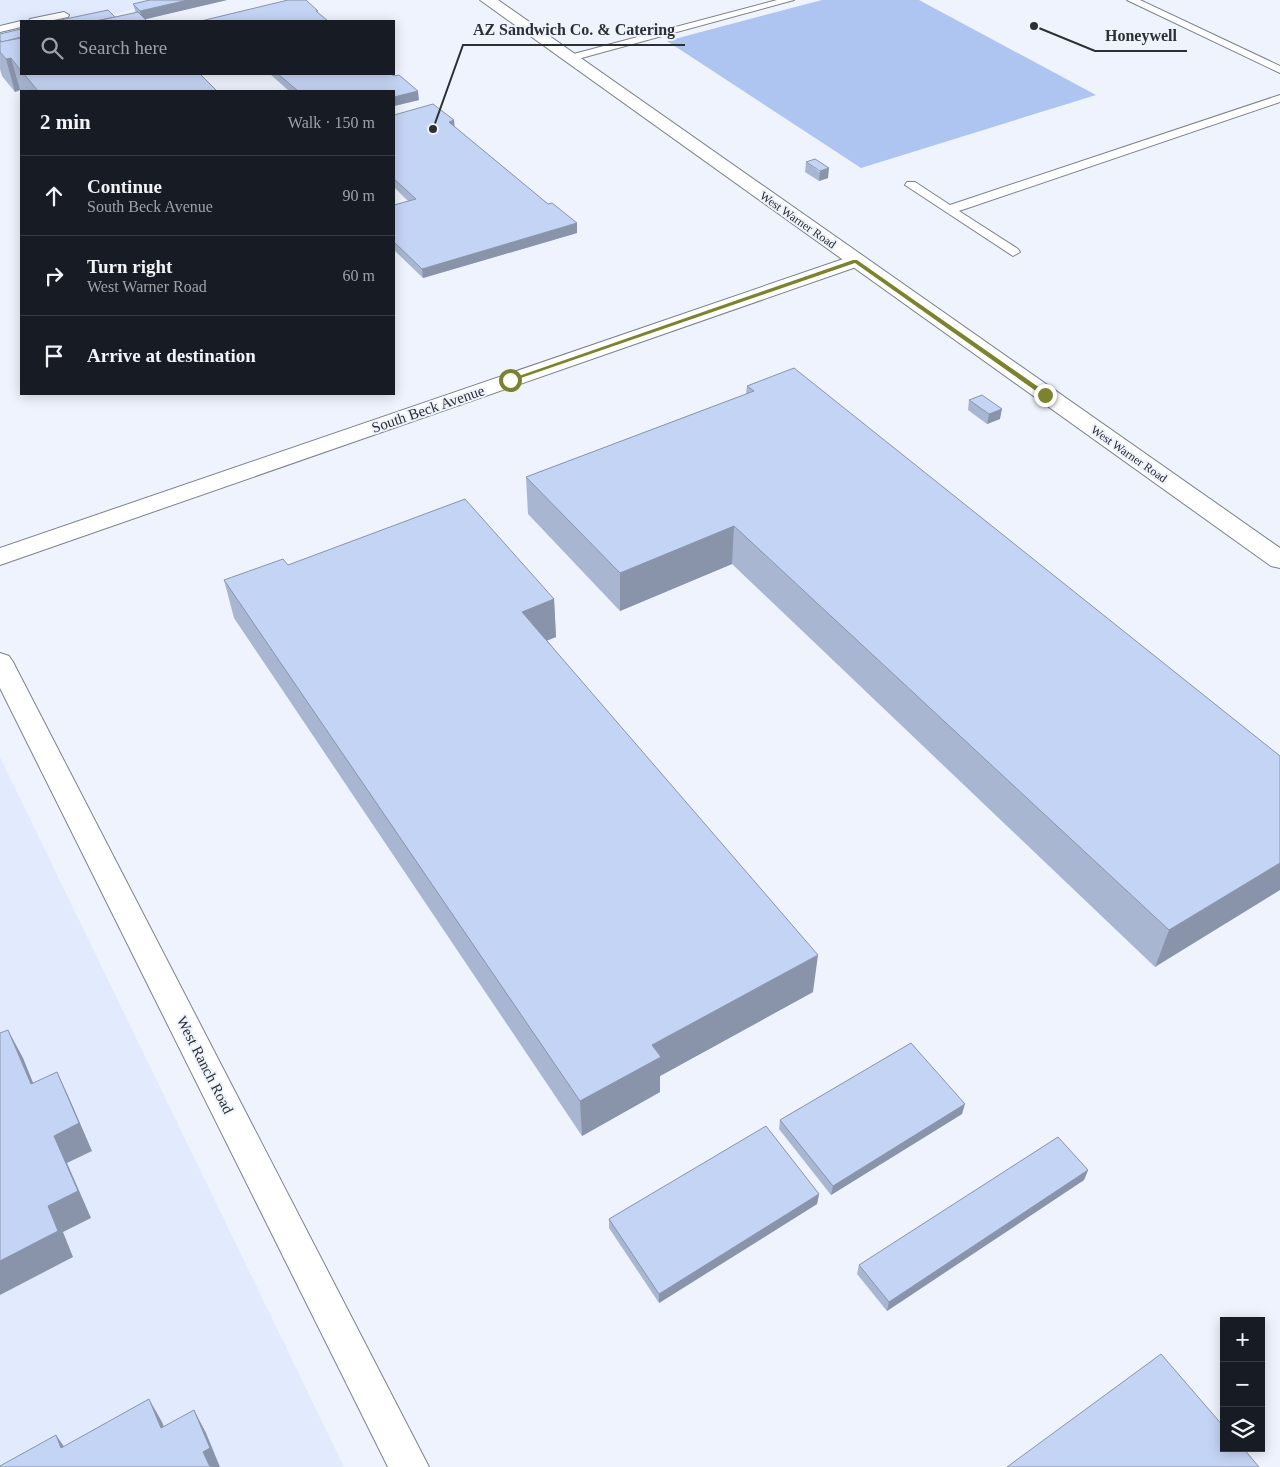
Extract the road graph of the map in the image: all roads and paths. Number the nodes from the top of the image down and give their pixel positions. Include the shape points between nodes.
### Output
1 (488, 0) edge
2 (789, 0) edge
3 (1132, 0) edge
4 (64, 15) dead end
5 (39, 20) edge
6 (20, 24) edge
7 (0, 28) edge
8 (570, 58) junction
9 (1280, 70) edge
10 (1280, 98) edge
11 (912, 185) dead end
12 (949, 210) junction
13 (1013, 252) dead end
14 (855, 261) junction
15 (0, 557) edge
16 (1280, 560) edge
17 (0, 662) edge
18 (409, 1467) edge

1 - 8 street, West Warner Road
2 - 8 lane
3 - 9 lane
4 - 5 lane
6 - 7 lane
8 - 14 street, West Warner Road
10 - 12 lane
11 - 12 lane
12 - 13 lane
14 - 15 street, South Beck Avenue
14 - 16 street, West Warner Road
17 - 18 street, West Ranch Road

